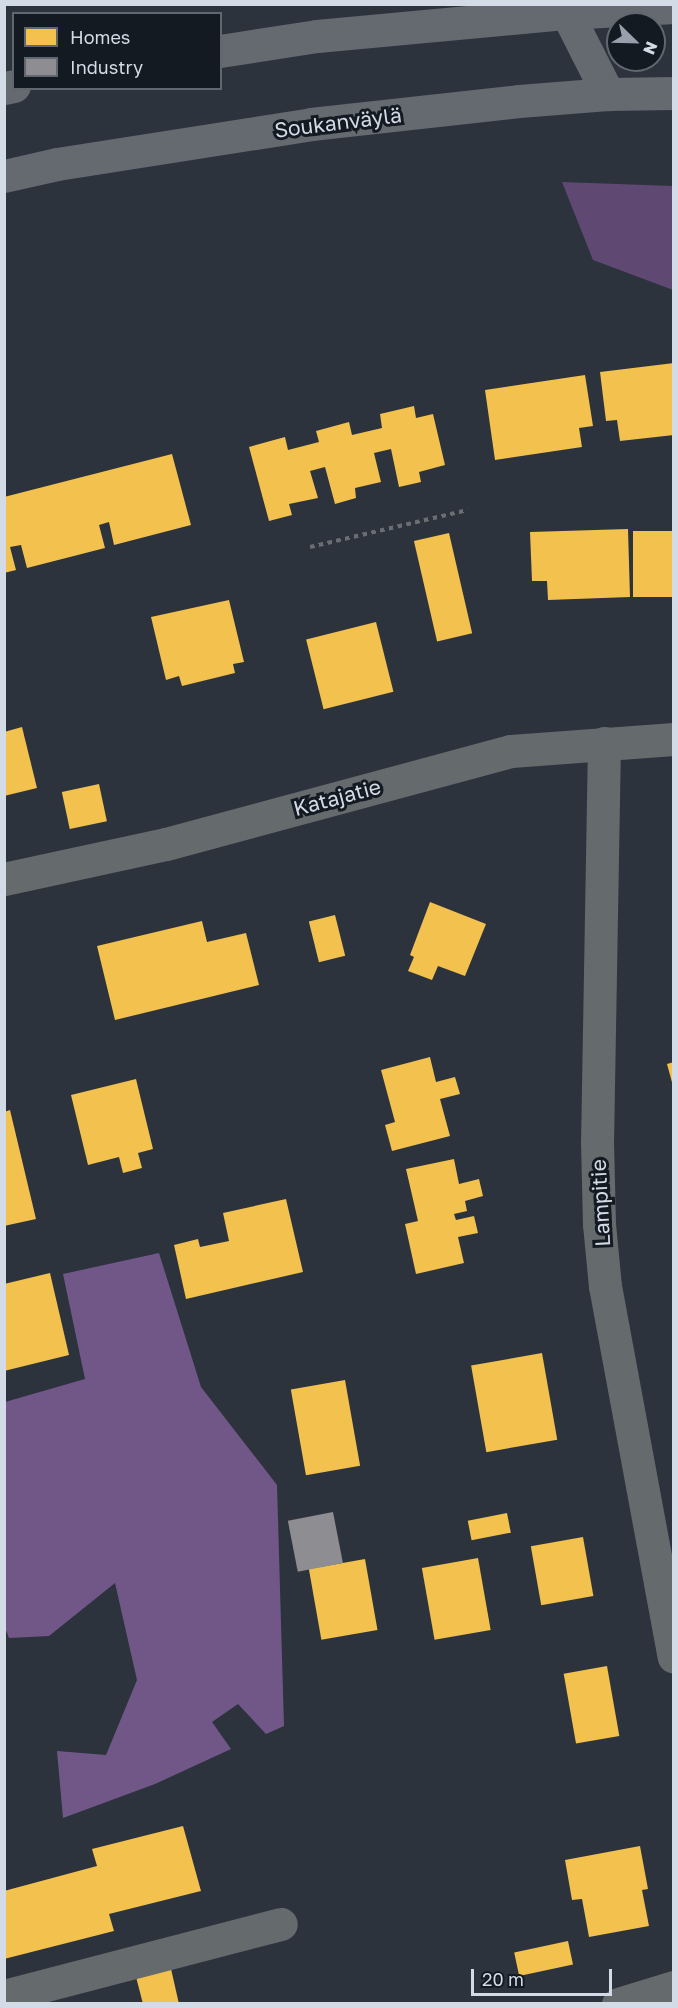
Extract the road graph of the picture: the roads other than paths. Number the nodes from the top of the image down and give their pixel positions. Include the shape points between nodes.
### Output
1 (674, 7) edge
2 (567, 9) edge
3 (632, 12) edge
4 (222, 51) edge
5 (614, 72) edge
6 (674, 93) edge
7 (608, 94) junction
8 (4, 176) edge
9 (674, 739) edge
10 (604, 743) junction
11 (4, 879) edge
12 (674, 1657) edge
13 (281, 1924) dead end
14 (674, 1986) edge
15 (4, 1996) edge
16 (618, 2004) edge

1 - 3 main road
2 - 3 main road
2 - 4 main road via 317,36
2 - 7 main road
5 - 7 main road
6 - 7 main road, Soukanväylä
7 - 8 main road, Soukanväylä via 311,124
9 - 10 street, Katajatie
10 - 11 street, Katajatie via 511,752 166,844
10 - 12 street, Lampitie via 599,1224 605,1286
13 - 15 street
14 - 16 street

